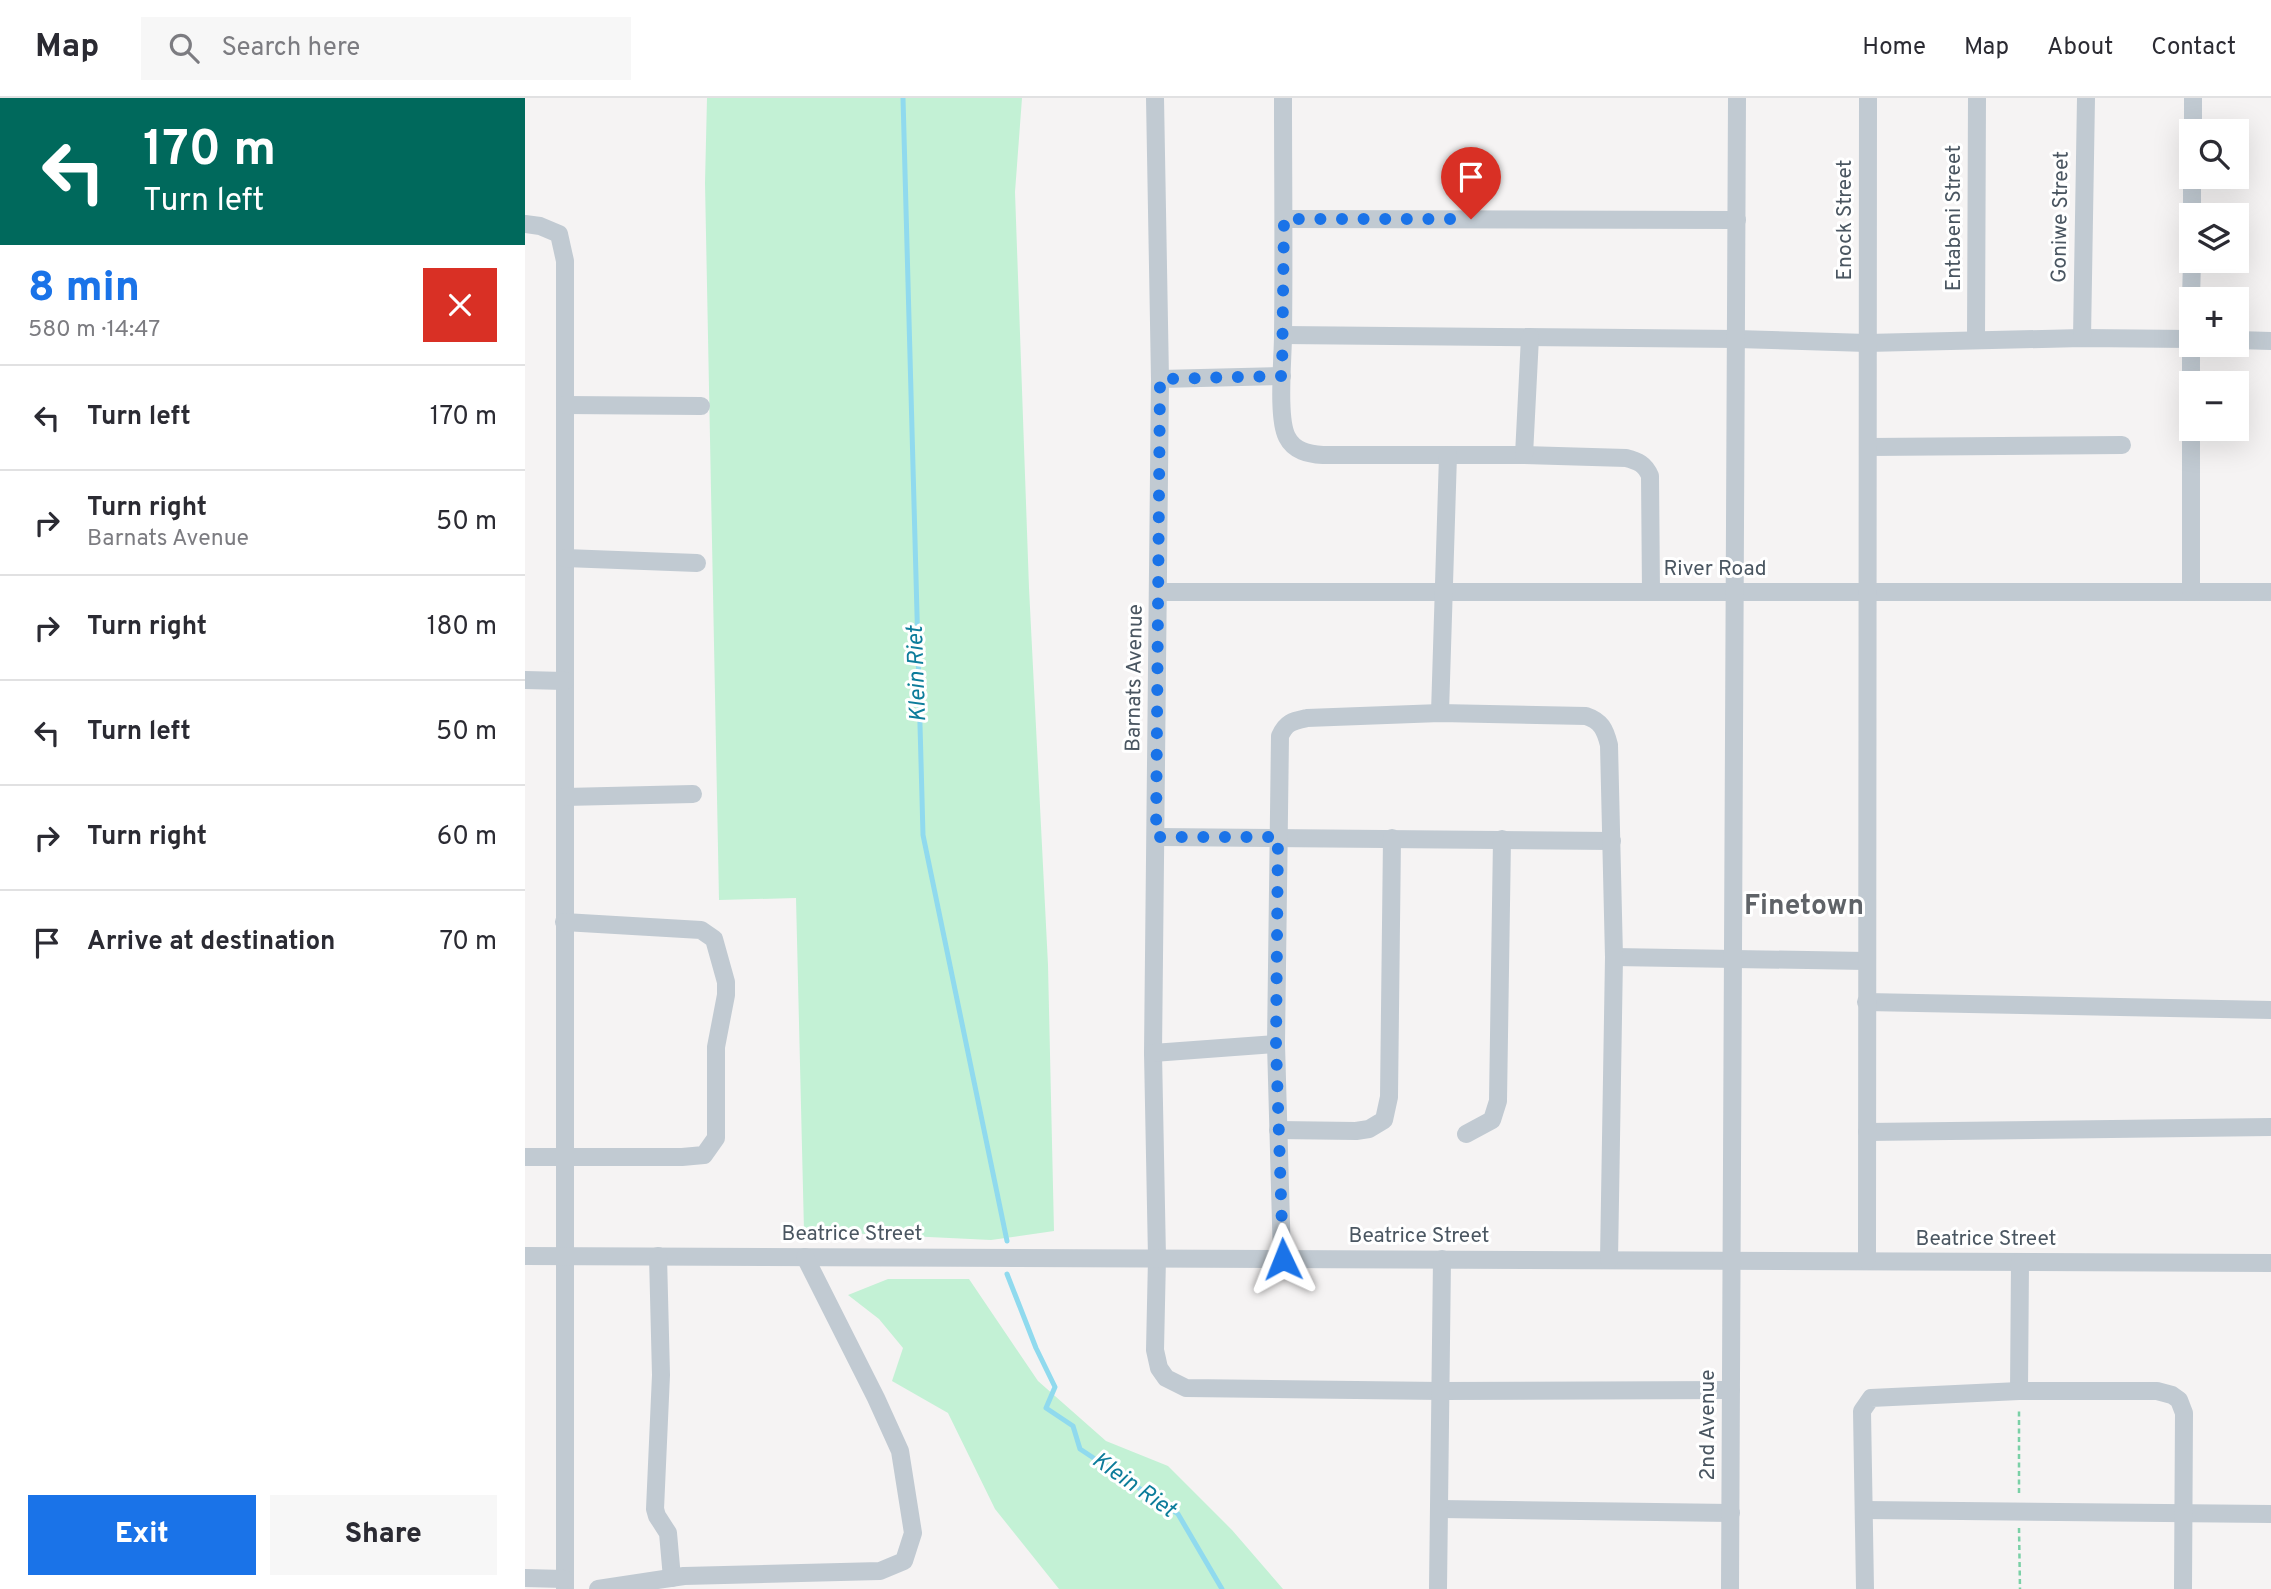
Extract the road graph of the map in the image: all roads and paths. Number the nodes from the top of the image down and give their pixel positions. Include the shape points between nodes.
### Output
1 (1155, 98) edge
2 (1283, 98) edge
3 (1737, 98) edge
4 (1868, 98) edge
5 (1977, 98) edge
6 (2086, 98) edge
7 (2193, 98) edge
8 (2193, 119) edge
9 (1284, 219) junction
10 (1737, 220) junction
11 (525, 224) edge
12 (1283, 335) junction
13 (1530, 337) junction
14 (2082, 338) junction
15 (1737, 339) junction
16 (1976, 339) junction
17 (2179, 339) edge
18 (2249, 340) edge
19 (2271, 341) edge
20 (1867, 343) junction
21 (2191, 357) edge
22 (1282, 376) junction
23 (1160, 379) junction
24 (565, 405) junction
25 (701, 406) dead end
26 (2122, 445) dead end
27 (1869, 447) junction
28 (1524, 454) junction
29 (1447, 456) junction
30 (565, 558) junction
31 (697, 563) dead end
32 (1158, 592) junction
33 (1444, 592) junction
34 (1651, 592) junction
35 (1735, 592) junction
36 (1867, 592) junction
37 (2190, 592) junction
38 (2271, 592) edge
39 (525, 680) edge
40 (565, 681) junction
41 (1440, 713) junction
42 (693, 794) dead end
43 (565, 797) junction
44 (1156, 837) junction
45 (1278, 837) junction
46 (1392, 838) junction
47 (1501, 839) junction
48 (1612, 841) junction
49 (564, 922) junction
50 (1614, 957) junction
51 (1733, 958) junction
52 (1866, 961) junction
53 (1865, 1002) junction
54 (2271, 1010) edge
55 (1276, 1044) junction
56 (1153, 1053) junction
57 (2271, 1127) edge
58 (1278, 1130) junction
59 (1867, 1132) junction
60 (1466, 1134) dead end
61 (564, 1156) junction
62 (525, 1157) edge
63 (525, 1256) edge
64 (565, 1256) junction
65 (658, 1256) junction
66 (805, 1257) junction
67 (1157, 1258) junction
68 (1283, 1259) junction
69 (1442, 1259) junction
70 (1609, 1260) junction
71 (1731, 1261) junction
72 (1867, 1261) junction
73 (2020, 1262) junction
74 (2271, 1263) edge
75 (1731, 1390) junction
76 (1441, 1391) junction
77 (2019, 1391) junction
78 (1441, 1509) junction
79 (1864, 1510) junction
80 (2019, 1511) junction
81 (1731, 1513) junction
82 (2185, 1513) junction
83 (2271, 1514) edge
84 (672, 1577) junction
85 (525, 1578) edge
86 (564, 1584) edge
87 (598, 1589) edge
88 (1438, 1589) edge
89 (1730, 1589) edge
90 (1865, 1589) edge
91 (2020, 1589) edge
92 (2183, 1589) edge

1 - 23 street, Barnats Avenue
2 - 9 street
3 - 10 street, 2nd Avenue
4 - 20 street, Enock Street
5 - 16 street, Entabeni Street
6 - 14 street, Goniwe Street
7 - 8 street
9 - 10 street
9 - 12 street
10 - 15 street, 2nd Avenue
11 - 24 street via 559,234 563,244
12 - 13 street
12 - 22 street
13 - 15 street
13 - 28 street
14 - 16 street
14 - 17 street
15 - 20 street
15 - 35 street, 2nd Avenue
16 - 20 street
18 - 19 street
20 - 27 street, Enock Street
21 - 37 street
22 - 23 street
22 - 29 street via 1286,435 1298,450 1323,455
23 - 32 street, Barnats Avenue
24 - 25 street
24 - 30 street
26 - 27 street
27 - 36 street, Enock Street
28 - 29 street
28 - 34 street via 1626,458 1643,465 1650,476
29 - 33 street
30 - 31 street
30 - 40 street
32 - 33 street, River Road
32 - 44 street, Barnats Avenue
33 - 34 street, River Road
33 - 41 street
34 - 35 street, River Road
35 - 36 street, River Road
35 - 51 street, 2nd Avenue
36 - 37 street, River Road
36 - 52 street, Enock Street
37 - 38 street, River Road
39 - 40 street
40 - 43 street
41 - 45 street via 1325,716 1285,726 1280,736
41 - 48 street via 1586,716 1601,724 1609,744
42 - 43 street
43 - 49 street
44 - 45 street
44 - 56 street, Barnats Avenue
45 - 46 street
45 - 55 street
46 - 47 street
46 - 58 street via 1389,1097 1384,1120 1356,1131
47 - 48 street
47 - 60 street via 1498,1101 1492,1120
48 - 50 street
49 - 61 street
49 - 61 street via 701,930 714,939 726,995 716,1047 716,1138 704,1155
50 - 51 street
50 - 70 street
51 - 52 street
51 - 71 street, 2nd Avenue
52 - 53 street, Enock Street
53 - 54 street
53 - 59 street, Enock Street
55 - 56 street
55 - 58 street
56 - 67 street, Barnats Avenue
57 - 59 street
58 - 68 street
59 - 72 street, Enock Street
61 - 62 street
61 - 64 street
63 - 64 street, Beatrice Street
64 - 65 street, Beatrice Street
64 - 86 street
65 - 66 street, Beatrice Street
65 - 84 street via 661,1375 655,1509 668,1533
66 - 67 street, Beatrice Street
66 - 84 street via 900,1451 912,1533 904,1561 880,1571
67 - 68 street, Beatrice Street
67 - 76 street, Barnats Avenue via 1155,1350 1166,1378 1176,1385
68 - 69 street, Beatrice Street
69 - 70 street, Beatrice Street
69 - 76 street
70 - 71 street, Beatrice Street
71 - 72 street, Beatrice Street
71 - 75 street, 2nd Avenue
72 - 73 street, Beatrice Street
73 - 74 street, Beatrice Street
73 - 77 street
75 - 76 street
75 - 81 street, 2nd Avenue
76 - 78 street
77 - 79 street via 1871,1398 1862,1411
77 - 80 path
77 - 82 street via 2157,1391 2179,1400 2184,1413
78 - 81 street
78 - 88 street
79 - 80 street
79 - 90 street
80 - 82 street
80 - 91 path
81 - 89 street, 2nd Avenue
82 - 83 street
82 - 92 street
84 - 87 street
85 - 86 street

